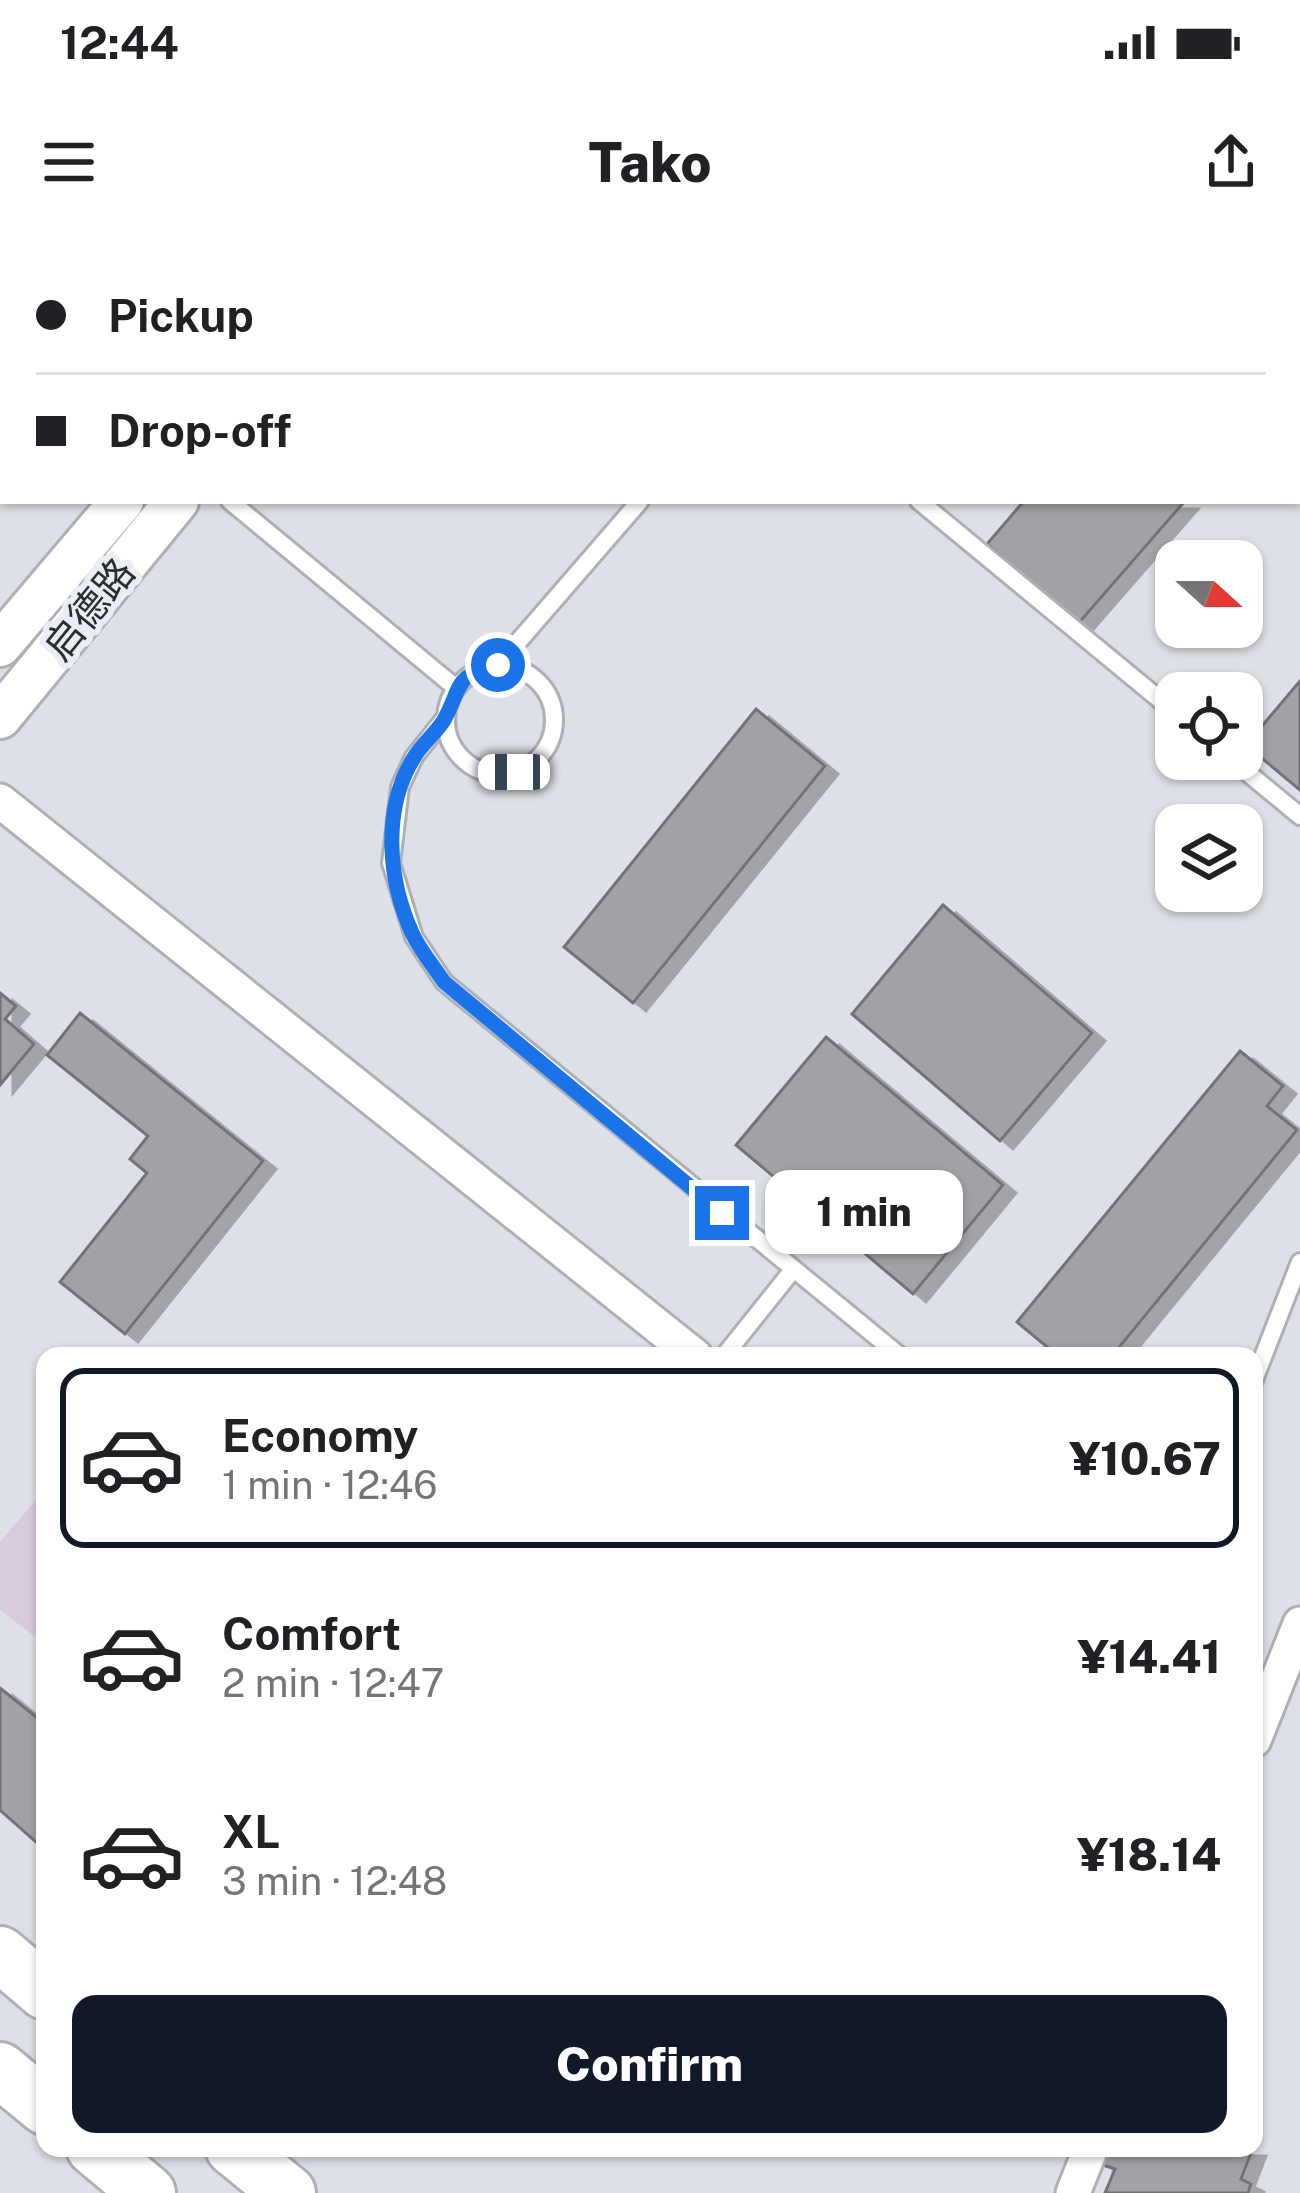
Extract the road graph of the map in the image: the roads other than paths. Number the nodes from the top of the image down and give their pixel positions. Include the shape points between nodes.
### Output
1 (119, 504) edge
2 (175, 504) edge
3 (234, 504) edge
4 (637, 504) edge
5 (924, 504) edge
6 (0, 644) edge
7 (498, 665) junction
8 (456, 688) junction
9 (1155, 696) edge
10 (0, 716) edge
11 (445, 718) junction
12 (1257, 780) edge
13 (0, 801) edge
14 (1300, 816) edge
15 (1300, 1262) edge
16 (792, 1271) junction
17 (684, 1347) edge
18 (731, 1347) edge
19 (889, 1347) edge
20 (1263, 1357) edge
21 (1300, 1624) edge
22 (1279, 1663) edge
23 (1263, 1712) edge
24 (0, 1954) edge
25 (36, 1984) edge
26 (0, 2070) edge
27 (36, 2100) edge
28 (105, 2157) edge
29 (244, 2157) edge
30 (1087, 2157) edge
31 (148, 2193) edge
32 (288, 2193) edge
33 (1073, 2193) edge

1 - 6 street, 启德路
2 - 10 street, 启德路
3 - 8 lane
4 - 7 lane
5 - 9 lane
7 - 8 lane
7 - 11 lane via 523,671 546,692 553,729 538,757 514,772 472,767 452,746
8 - 11 lane
11 - 16 lane via 414,757 394,827 391,863 414,937 444,982
12 - 14 lane
13 - 17 street
15 - 20 lane
16 - 18 lane
16 - 19 lane
21 - 22 street
22 - 23 street
24 - 25 main road
26 - 27 main road
28 - 31 main road
29 - 32 main road
30 - 33 street

